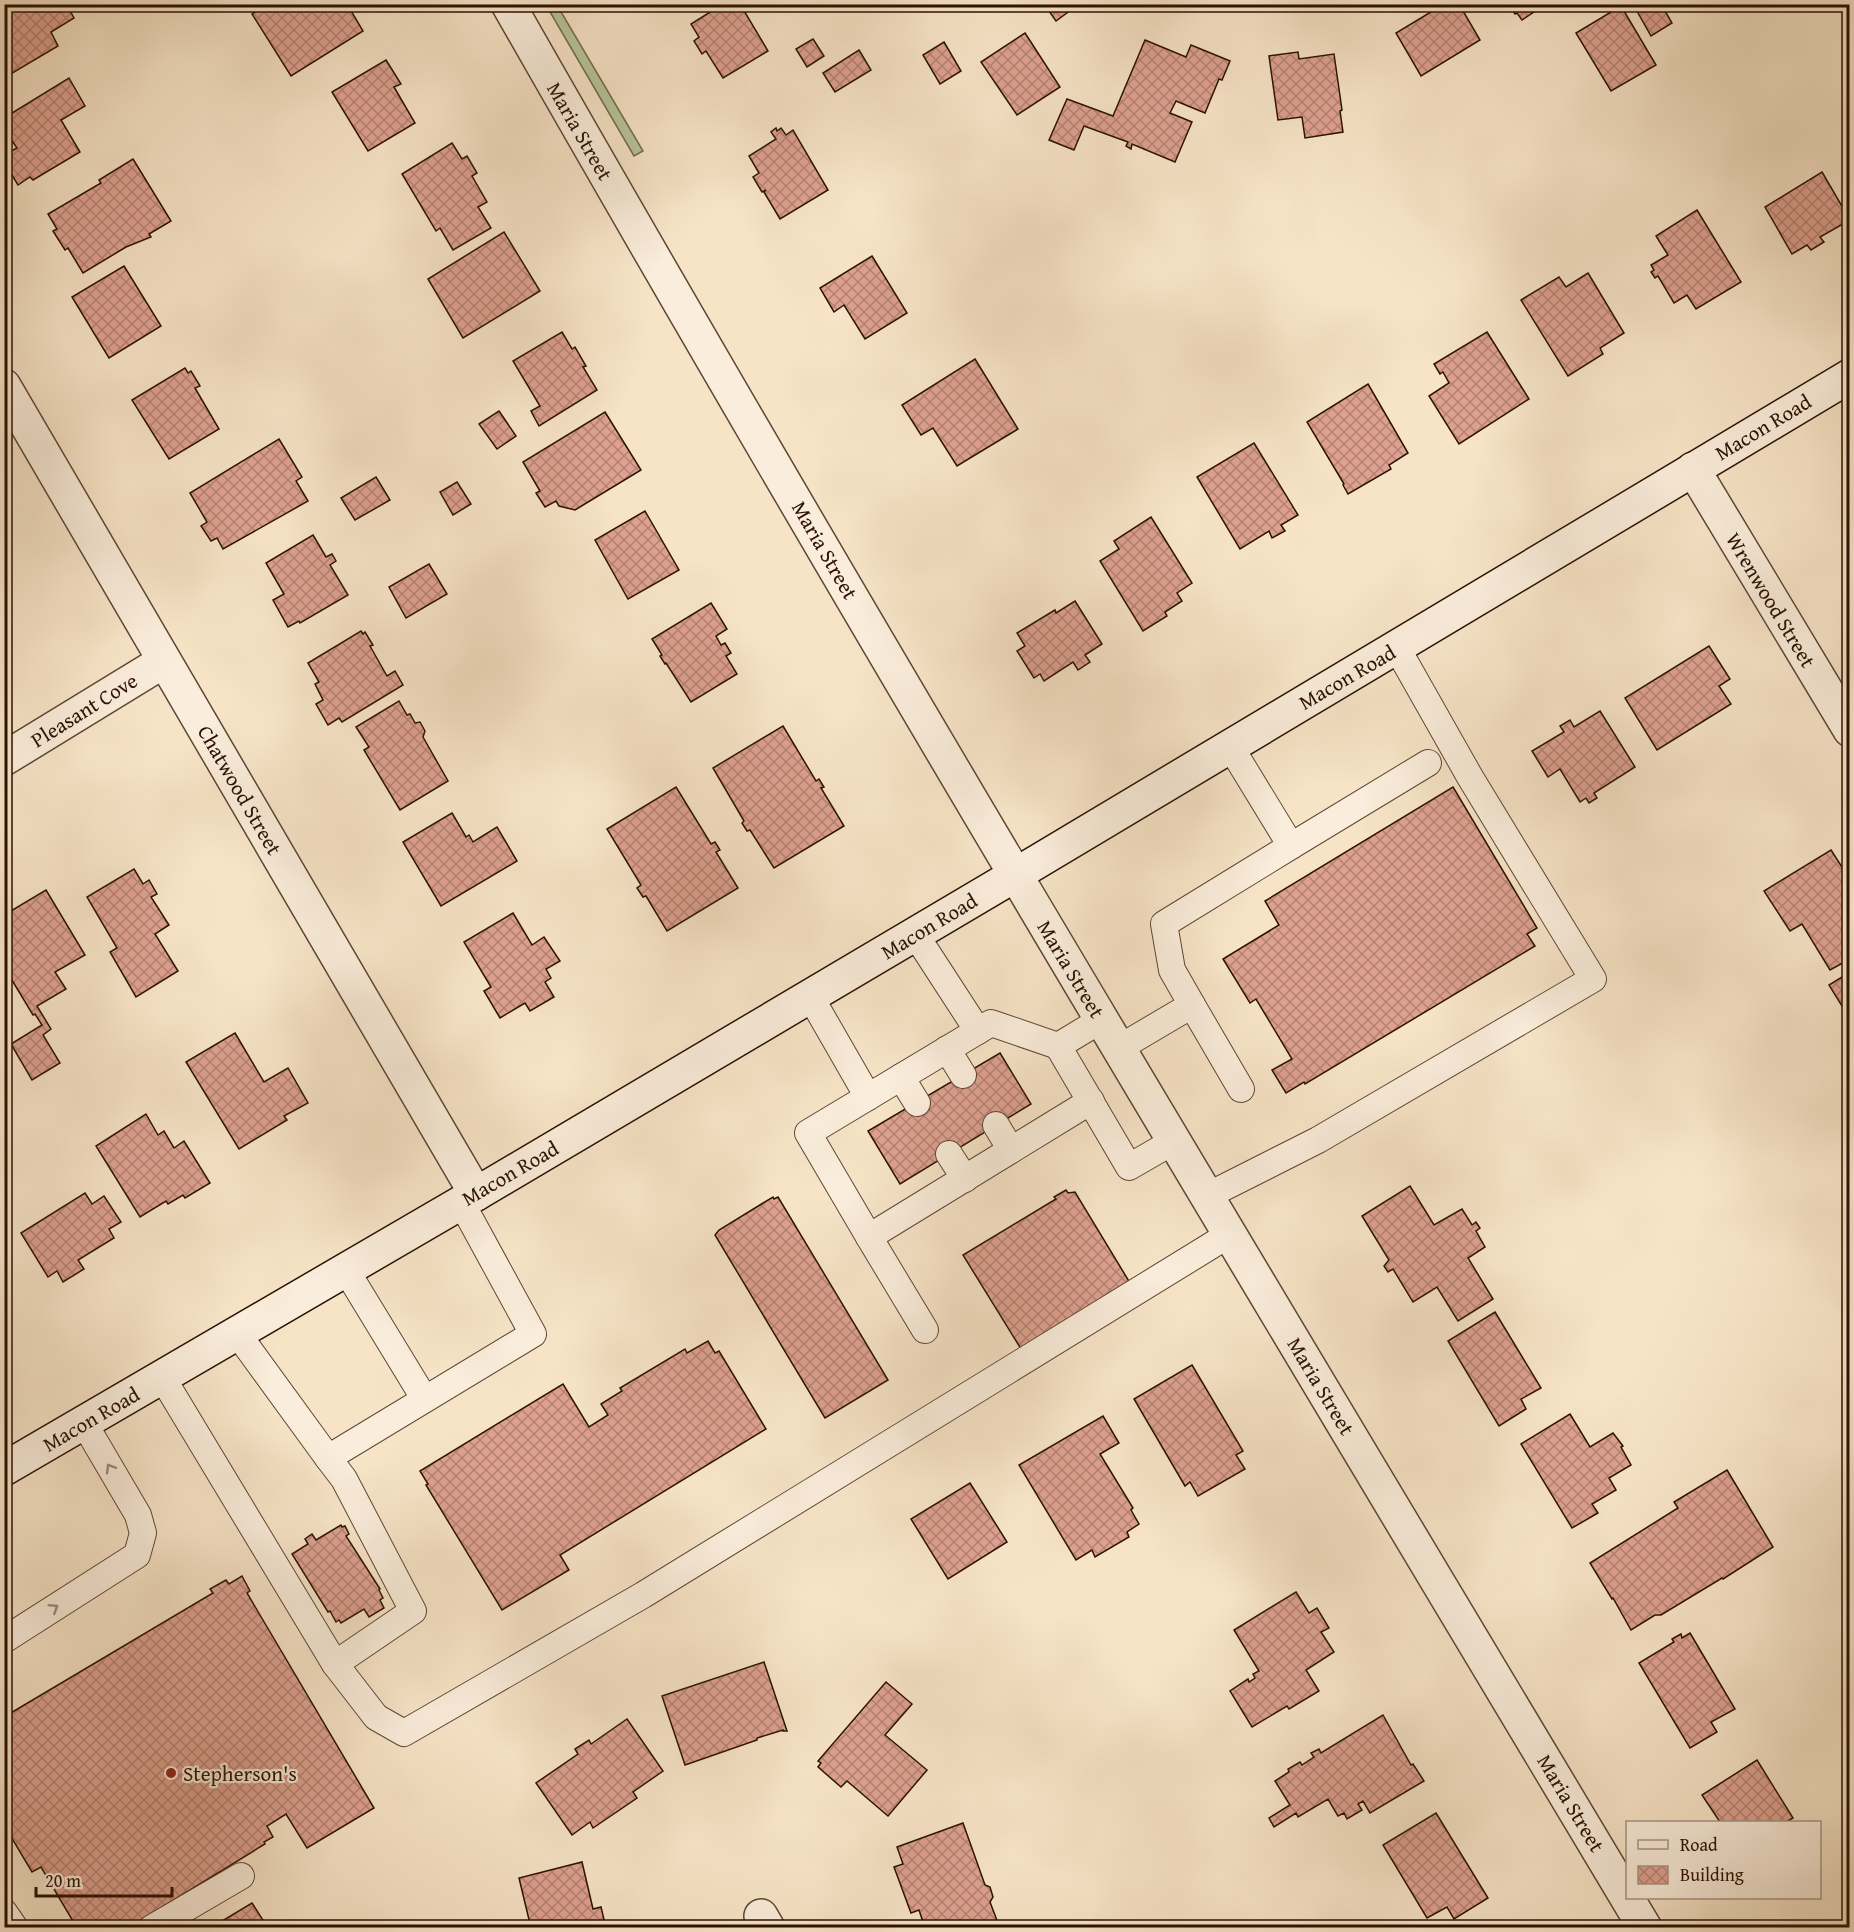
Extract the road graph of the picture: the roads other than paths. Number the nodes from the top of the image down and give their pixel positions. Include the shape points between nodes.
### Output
1 (508, 4) edge
2 (1850, 376) edge
3 (4, 386) edge
4 (1693, 469) junction
5 (1397, 648) junction
6 (165, 661) junction
7 (1850, 730) edge
8 (1230, 746) junction
9 (4, 759) edge
10 (1428, 763) dead end
11 (1291, 846) junction
12 (1015, 875) junction
13 (915, 934) junction
14 (810, 996) junction
15 (1192, 1005) junction
16 (1101, 1020) junction
17 (978, 1031) junction
18 (1059, 1046) junction
19 (1119, 1048) junction
20 (947, 1049) junction
21 (963, 1075) dead end
22 (901, 1077) junction
23 (1241, 1089) dead end
24 (868, 1097) junction
25 (1091, 1101) junction
26 (917, 1103) dead end
27 (996, 1125) dead end
28 (1174, 1141) junction
29 (1011, 1150) junction
30 (949, 1154) dead end
31 (965, 1179) junction
32 (1207, 1196) junction
33 (468, 1198) junction
34 (1230, 1234) junction
35 (869, 1237) junction
36 (346, 1270) junction
37 (925, 1330) dead end
38 (237, 1333) junction
39 (162, 1377) junction
40 (424, 1398) junction
41 (84, 1423) junction
42 (328, 1458) junction
43 (4, 1469) edge
44 (4, 1640) edge
45 (335, 1664) junction
46 (241, 1876) dead end
47 (1626, 1896) edge
48 (1628, 1899) edge
49 (4, 1912) edge
50 (15, 1928) edge
51 (152, 1928) edge
52 (1645, 1928) edge

1 - 12 street, Maria Street
2 - 4 street, Macon Road
3 - 6 street, Chatwood Street
4 - 5 street, Macon Road
4 - 7 street, Wrenwood Street
5 - 8 street, Macon Road
5 - 32 lane via 1593,979 1318,1140
6 - 9 street, Pleasant Cove
6 - 33 street, Chatwood Street
8 - 11 lane
8 - 12 street, Macon Road
10 - 11 lane
11 - 15 lane via 1164,924 1172,970
12 - 13 street, Macon Road
12 - 16 street, Maria Street
13 - 14 street, Macon Road
13 - 17 lane
14 - 24 lane
14 - 33 street, Macon Road
15 - 19 lane
15 - 23 lane
16 - 18 lane
16 - 19 street, Maria Street
17 - 18 lane via 991,1023
17 - 20 lane
18 - 25 lane
19 - 28 street, Maria Street
20 - 21 lane
20 - 22 lane
22 - 24 lane
22 - 26 lane
24 - 35 lane via 808,1133
25 - 28 lane via 1129,1167
25 - 29 lane
27 - 29 lane
28 - 32 street, Maria Street
29 - 31 lane
30 - 31 lane
31 - 35 lane
32 - 34 street, Maria Street
33 - 36 street, Macon Road
33 - 40 lane via 533,1334
34 - 45 lane via 644,1595 404,1733 376,1717
34 - 47 street, Maria Street
35 - 37 lane
36 - 38 street, Macon Road
36 - 40 lane
38 - 39 street, Macon Road
38 - 42 lane
39 - 41 street, Macon Road
39 - 45 lane
40 - 42 lane
41 - 43 street, Macon Road
44 -> 41 lane via 137,1555 143,1533 138,1515
42 - 45 lane via 344,1479 413,1611
46 - 51 lane
48 - 52 street, Maria Street
49 - 50 lane

